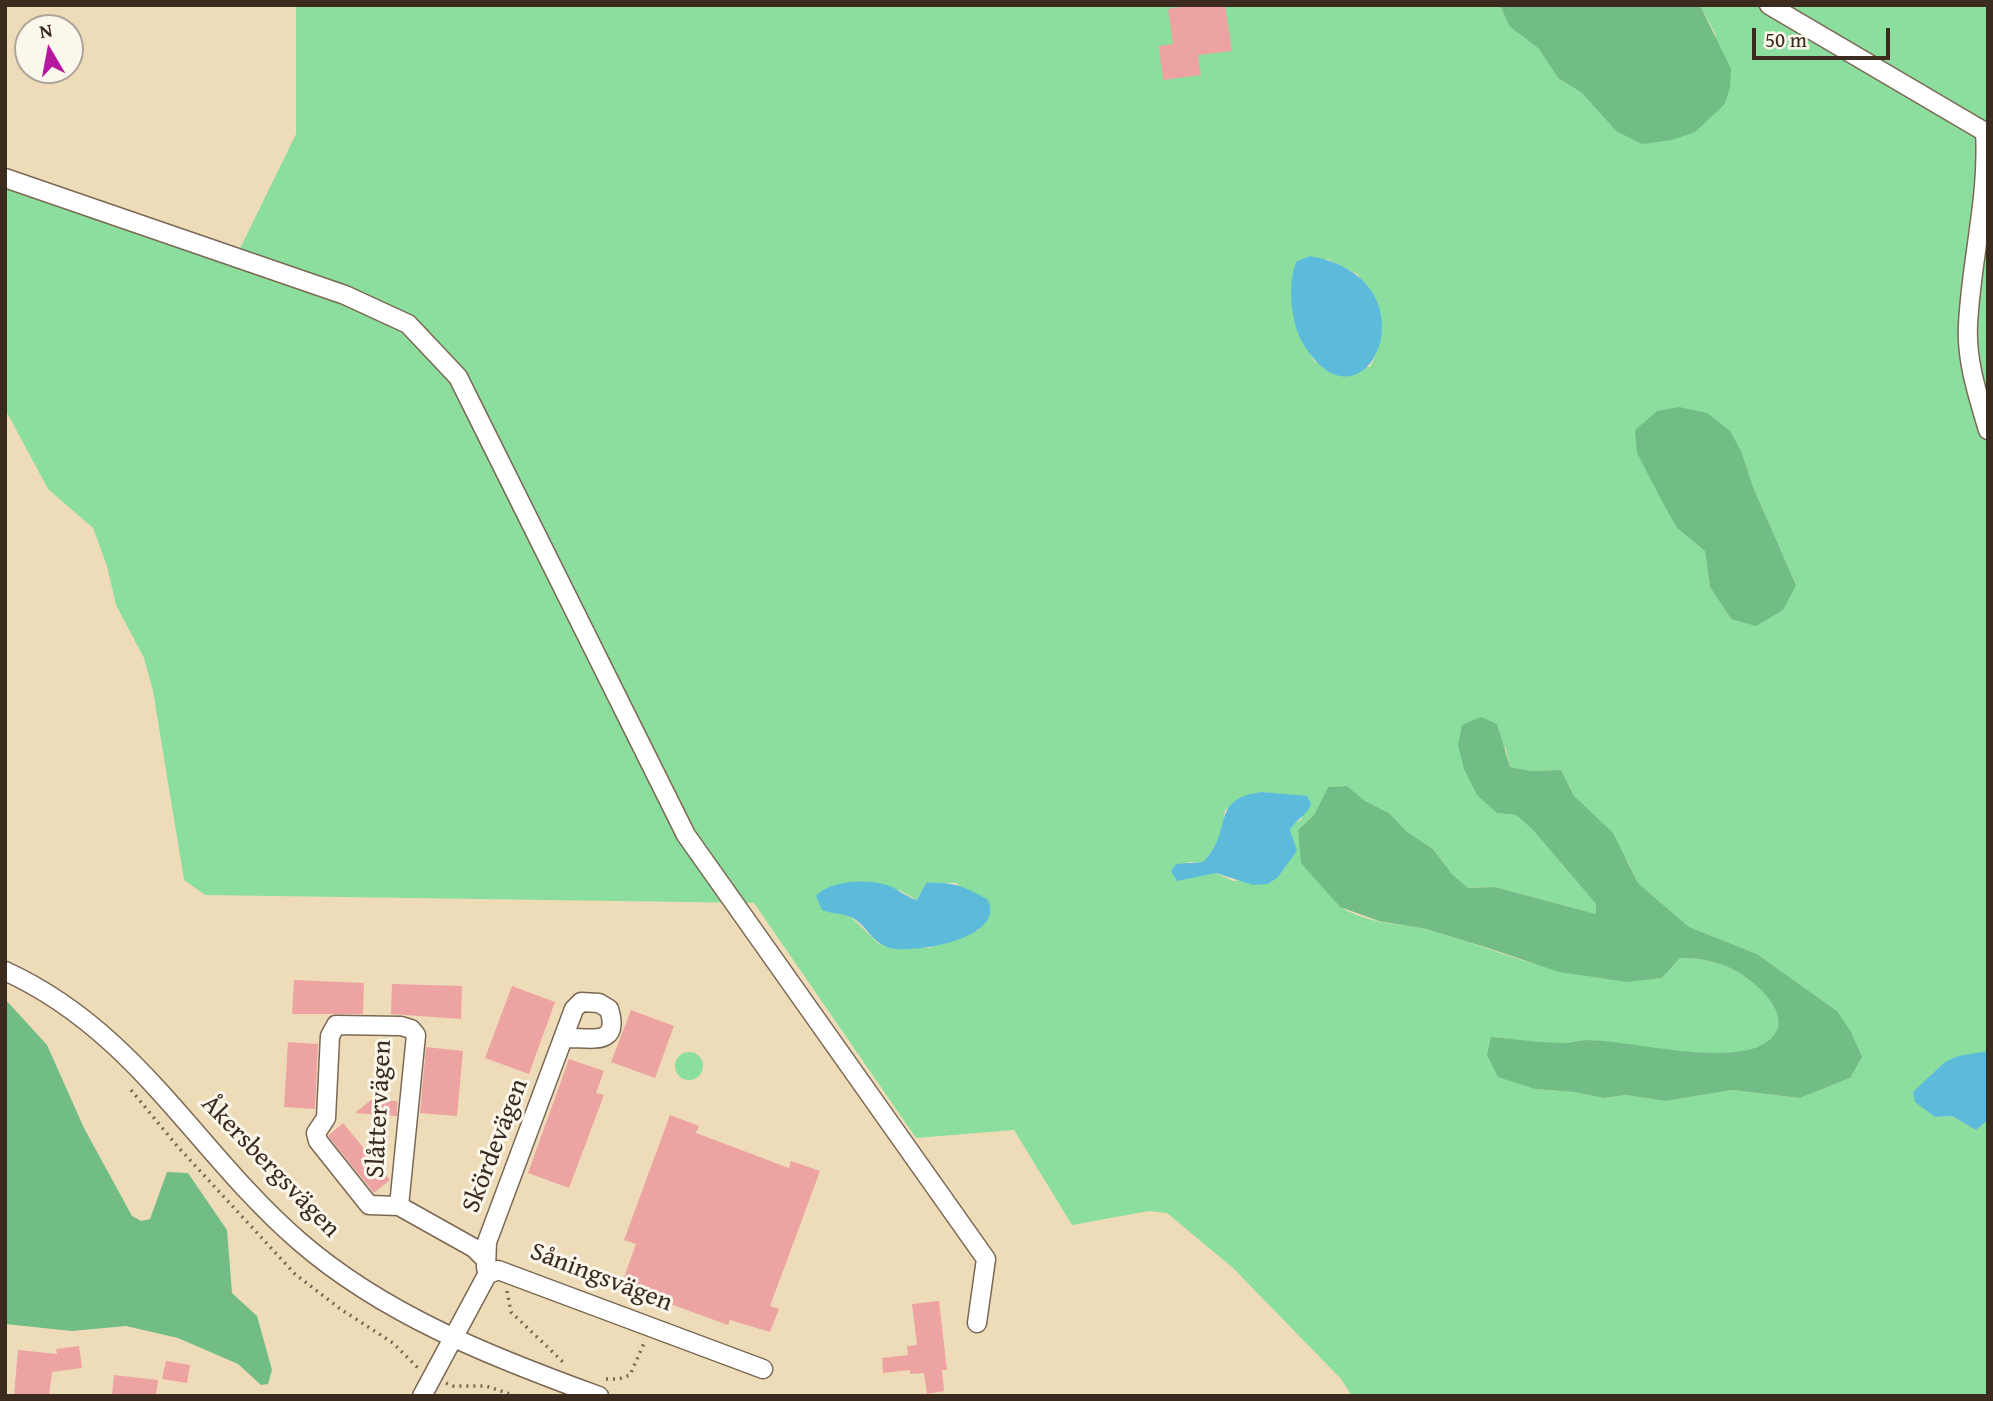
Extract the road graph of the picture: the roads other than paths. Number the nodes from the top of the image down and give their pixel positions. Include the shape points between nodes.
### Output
1 (1769, 5) edge
2 (1987, 132) edge
3 (5, 178) edge
4 (1988, 430) edge
5 (5, 971) edge
6 (565, 1038) dead end
7 (399, 1206) junction
8 (486, 1268) junction
9 (977, 1323) dead end
10 (452, 1338) junction
11 (763, 1369) dead end
12 (422, 1396) edge
13 (599, 1396) edge

1 - 2 street
2 - 4 street via 1968,327 1972,378
3 - 9 street via 345,295 408,324 458,377 687,835 986,1259
5 - 10 street, Åkersbergsvägen via 92,1024 308,1248 338,1272
6 - 8 street, Skördevägen via 487,1242
7 - 7 street, Slåttervägen via 416,1035 401,1026 336,1025 330,1037 326,1118 316,1133 318,1141 369,1205
7 - 8 street, Slåttervägen via 474,1248
8 - 10 street
8 - 11 street, Såningsvägen via 510,1272
10 - 12 street
10 - 13 street, Åkersbergsvägen

